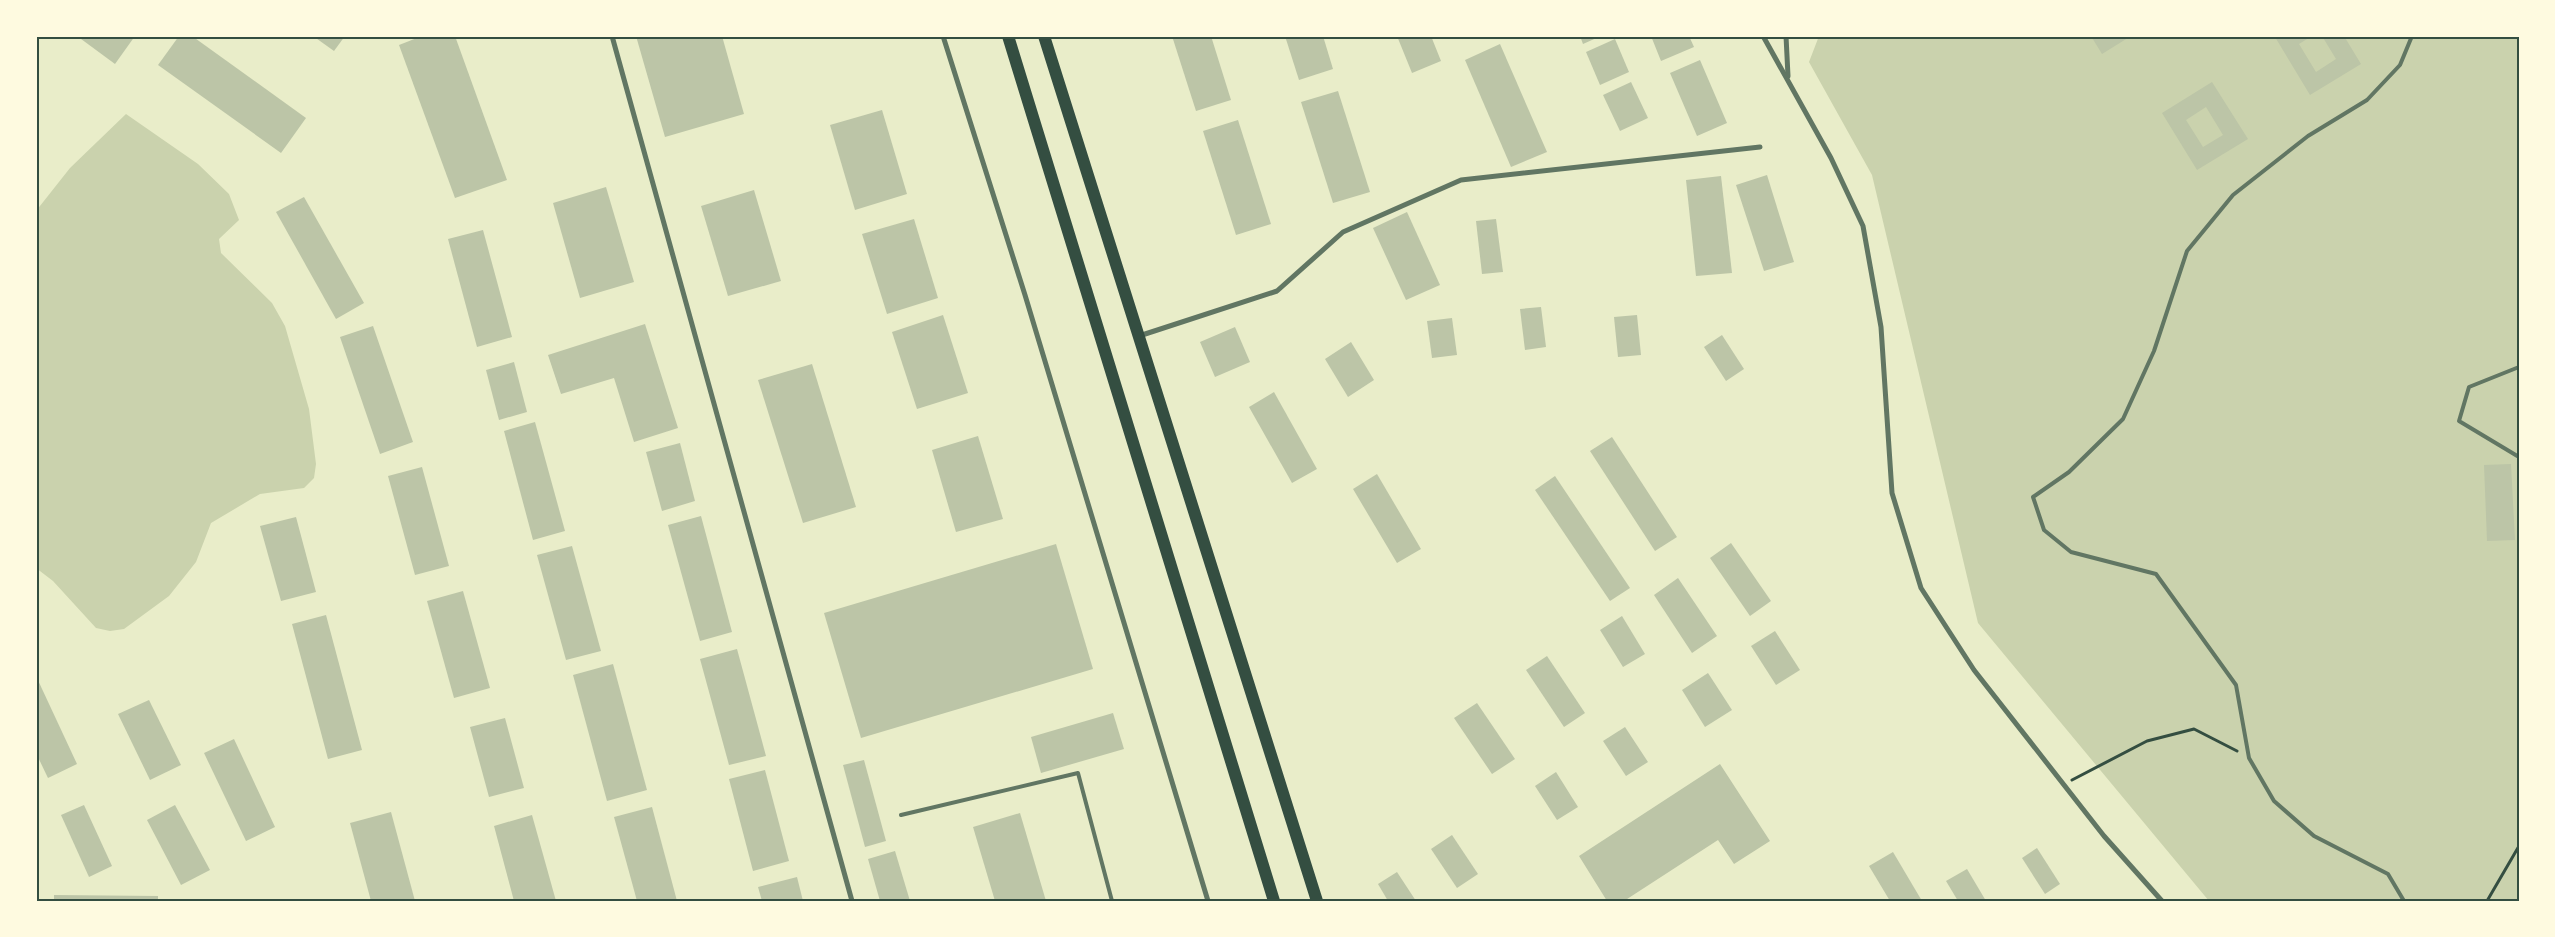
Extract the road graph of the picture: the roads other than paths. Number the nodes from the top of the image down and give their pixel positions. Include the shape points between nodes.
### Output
1 (612, 36) edge
2 (943, 36) edge
3 (1008, 36) edge
4 (1044, 36) edge
5 (1763, 36) edge
6 (1786, 36) edge
7 (2412, 36) edge
8 (1788, 77) junction
9 (1760, 147) dead end
10 (1139, 336) junction
11 (2519, 368) edge
12 (2519, 457) edge
13 (902, 815) dead end
14 (852, 901) edge
15 (1112, 901) edge
16 (1208, 901) edge
17 (1274, 901) edge
18 (1317, 901) edge
19 (2162, 901) edge
20 (2404, 901) edge

1 - 14 street
2 - 16 street via 1028,304
3 - 17 main road
4 - 10 main road
5 - 8 street
6 - 8 street
7 - 20 lane via 2400,65 2367,100 2308,136 2233,195 2192,244 2154,350 2123,419 2069,472 2032,498 2044,530 2071,552 2156,574 2236,685 2249,758 2274,801 2314,836 2388,874
8 - 19 street via 1863,226 1882,327 1892,493 1921,588 1974,670 2104,836
9 - 10 street via 1461,180 1343,232 1277,291
10 - 18 main road
11 - 12 lane via 2469,388 2458,421
13 - 15 lane via 1078,773

